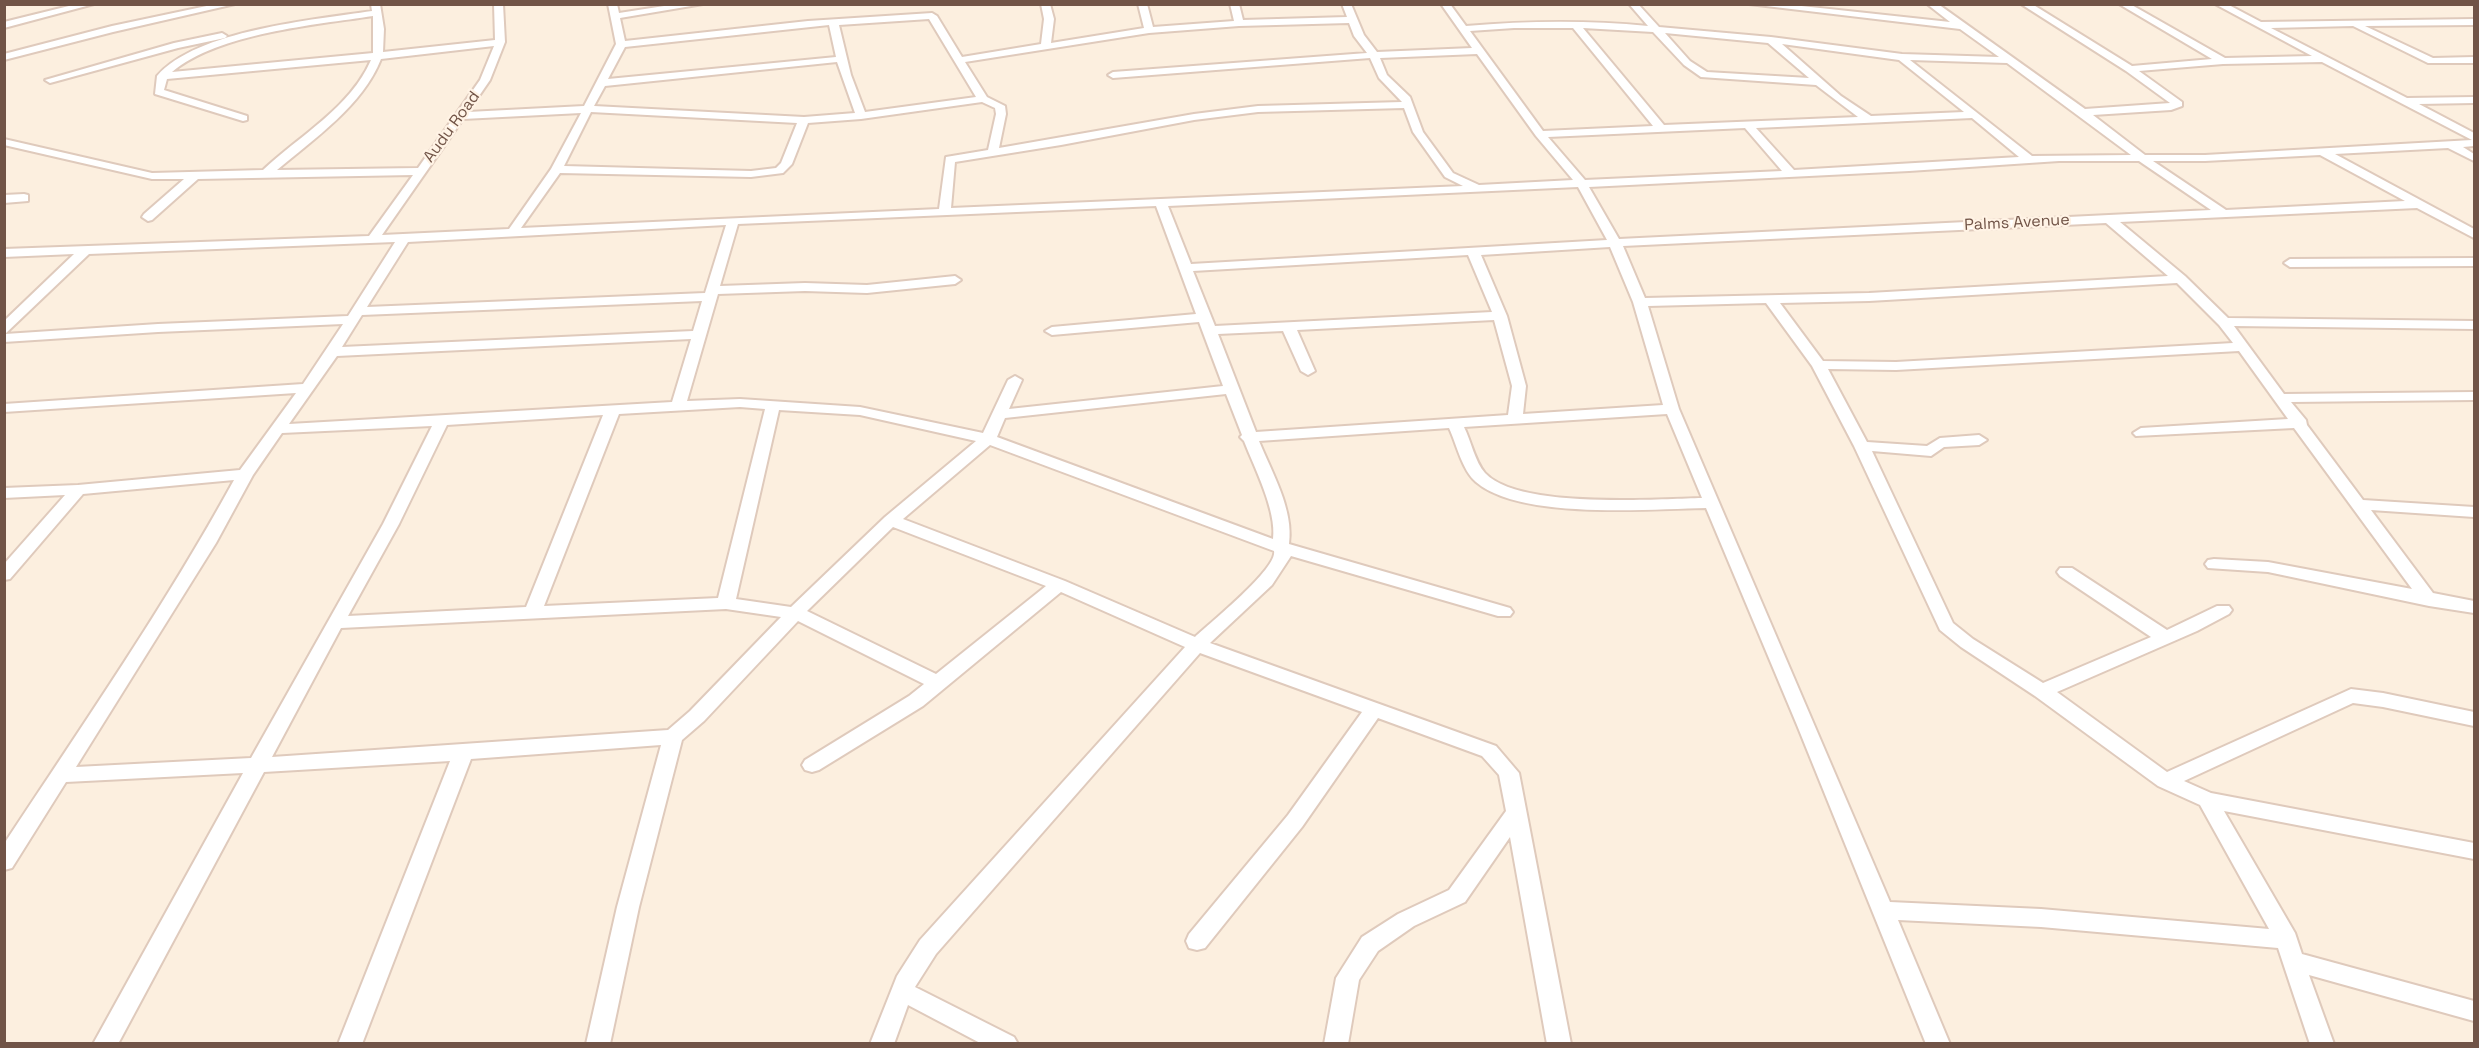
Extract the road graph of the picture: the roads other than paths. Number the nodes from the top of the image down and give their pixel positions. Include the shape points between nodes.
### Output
1 (51, 4) edge
2 (90, 4) edge
3 (231, 4) edge
4 (498, 4) edge
5 (612, 4) edge
6 (699, 4) edge
7 (1045, 4) edge
8 (1142, 4) edge
9 (1234, 4) edge
10 (1346, 4) edge
11 (1446, 4) edge
12 (1633, 4) edge
13 (1753, 4) edge
14 (1831, 4) edge
15 (1931, 4) edge
16 (2025, 4) edge
17 (2123, 4) edge
18 (2219, 4) edge
19 (67, 9) junction
20 (376, 9) edge
21 (1841, 13) junction
22 (616, 16) junction
23 (841, 19) junction
24 (1352, 20) junction
25 (2475, 22) edge
26 (1239, 23) junction
27 (2352, 24) junction
28 (4, 25) edge
29 (1575, 25) junction
30 (2259, 25) junction
31 (1962, 27) junction
32 (1463, 28) junction
33 (1658, 29) junction
34 (1149, 30) junction
35 (253, 35) junction
36 (1772, 40) junction
37 (500, 42) junction
38 (621, 44) junction
39 (1046, 45) junction
40 (1478, 51) junction
41 (1374, 55) junction
42 (378, 56) junction
43 (4, 57) edge
44 (1902, 57) junction
45 (841, 59) junction
46 (2322, 59) junction
47 (960, 60) junction
48 (2010, 60) junction
49 (2475, 60) edge
50 (2223, 62) junction
51 (2130, 69) junction
52 (1113, 75) dead end
53 (162, 76) junction
54 (50, 80) dead end
55 (1818, 82) junction
56 (603, 83) junction
57 (983, 99) junction
58 (2475, 100) edge
59 (2406, 101) junction
60 (1408, 105) junction
61 (590, 109) junction
62 (2083, 112) junction
63 (1974, 115) junction
64 (461, 116) junction
65 (861, 116) junction
66 (243, 118) dead end
67 (1867, 118) junction
68 (804, 120) junction
69 (1747, 124) junction
70 (1660, 128) junction
71 (1540, 134) junction
72 (2475, 137) edge
73 (4, 142) edge
74 (2475, 143) edge
75 (2451, 144) junction
76 (993, 151) junction
77 (2323, 152) junction
78 (2141, 158) junction
79 (2475, 158) edge
80 (2028, 159) junction
81 (557, 169) junction
82 (420, 171) junction
83 (268, 172) junction
84 (1790, 172) junction
85 (196, 174) junction
86 (1449, 175) junction
87 (1581, 183) junction
88 (1476, 188) junction
89 (1425, 191) junction
90 (24, 198) dead end
91 (4, 199) edge
92 (1161, 203) junction
93 (2418, 204) junction
94 (944, 213) junction
95 (2224, 214) junction
96 (148, 217) dead end
97 (2109, 219) junction
98 (733, 220) junction
99 (512, 232) junction
100 (2475, 234) edge
101 (374, 238) junction
102 (404, 238) junction
103 (1615, 243) junction
104 (86, 250) junction
105 (1473, 251) junction
106 (4, 253) edge
107 (2475, 262) edge
108 (2290, 263) dead end
109 (1186, 268) junction
110 (955, 279) dead end
111 (2180, 279) junction
112 (713, 293) junction
113 (1768, 298) junction
114 (1640, 302) junction
115 (353, 315) junction
116 (1500, 315) junction
117 (2224, 322) junction
118 (1207, 323) junction
119 (7, 324) edge
120 (2475, 325) edge
121 (1288, 326) junction
122 (1052, 331) dead end
123 (698, 335) junction
124 (4, 338) edge
125 (2243, 347) junction
126 (332, 352) junction
127 (1819, 365) junction
128 (1308, 371) dead end
129 (1015, 380) dead end
130 (305, 388) junction
131 (1232, 389) junction
132 (2475, 396) edge
133 (2281, 398) junction
134 (678, 405) junction
135 (773, 405) junction
136 (4, 408) edge
137 (1672, 409) junction
138 (613, 410) junction
139 (1001, 414) junction
140 (1515, 420) junction
141 (442, 421) junction
142 (2301, 423) junction
143 (1455, 424) junction
144 (277, 429) junction
145 (2140, 433) dead end
146 (1248, 437) junction
147 (988, 439) junction
148 (1979, 440) dead end
149 (1862, 446) junction
150 (245, 474) junction
151 (78, 490) junction
152 (4, 493) edge
153 (1712, 503) junction
154 (2356, 504) junction
155 (2475, 512) edge
156 (891, 520) junction
157 (1280, 547) junction
158 (2214, 564) dead end
159 (2066, 572) dead end
160 (4, 575) edge
161 (1059, 585) junction
162 (2429, 600) junction
163 (726, 603) junction
164 (2475, 607) edge
165 (2223, 610) dead end
166 (1504, 612) dead end
167 (532, 613) junction
168 (796, 613) junction
169 (335, 622) junction
170 (2164, 637) junction
171 (1197, 645) junction
172 (938, 684) junction
173 (2042, 691) junction
174 (1375, 708) junction
175 (2475, 719) edge
176 (673, 737) junction
177 (464, 751) junction
178 (812, 765) dead end
179 (256, 766) junction
180 (61, 775) junction
181 (2165, 781) junction
182 (2207, 800) junction
183 (1517, 811) junction
184 (2475, 851) edge
185 (4, 862) edge
186 (1883, 910) junction
187 (1197, 941) dead end
188 (2289, 951) junction
189 (902, 991) junction
190 (2475, 1011) edge
191 (105, 1044) edge
192 (350, 1044) edge
193 (598, 1044) edge
194 (882, 1044) edge
195 (1006, 1044) edge
196 (1336, 1044) edge
197 (1559, 1044) edge
198 (1938, 1044) edge
199 (2322, 1044) edge

1 - 19 street
2 - 19 street
3 - 43 street
4 - 37 street, Audu Road
5 - 22 street
6 - 22 street
7 - 39 street via 1049,19
8 - 34 street
9 - 26 street
10 - 24 street
11 - 32 street
12 - 33 street
13 - 21 street
14 - 21 street
15 - 31 street
16 - 51 street
17 - 50 street
18 - 30 street
19 - 28 street
20 - 35 street
20 - 42 street
21 - 31 street
22 - 38 street
23 - 38 street
23 - 45 street
23 - 47 street via 935,11
24 - 26 street
24 - 41 street
25 - 27 street
26 - 34 street
27 - 30 street
27 - 49 street via 2431,61
29 - 32 street
29 - 33 street
29 - 70 street
30 - 46 street
31 - 48 street
32 - 40 street
33 - 36 street
33 - 55 street via 1687,63 1705,75
34 - 39 street
35 - 53 street via 209,48 174,65
35 - 54 street via 200,40
36 - 44 street
36 - 55 street
37 - 42 street
37 - 64 street, Audu Road via 486,80
38 - 56 street
39 - 47 street
40 - 41 street
40 - 71 street
41 - 52 street
41 - 60 street via 1383,76
42 - 53 street
42 - 83 street via 368,75 327,122
44 - 48 street
44 - 63 street
45 - 56 street
45 - 65 street
46 - 50 street
46 - 59 street
47 - 57 street
48 - 62 street
50 - 51 street
51 - 62 street via 2178,105
53 - 66 street via 159,92
55 - 67 street
56 - 61 street
57 - 65 street
57 - 76 street via 1000,106
58 - 59 street
59 - 72 street
60 - 76 street via 1258,109
60 - 86 street via 1418,132
61 - 64 street
61 - 68 street
61 - 81 street
62 - 78 street
63 - 67 street
63 - 80 street
64 - 82 street, Audu Road
65 - 68 street
67 - 69 street
68 - 81 street via 786,164 779,171 751,174
69 - 70 street
69 - 84 street
70 - 71 street
71 - 87 street
73 - 85 street via 152,176
74 - 75 street
75 - 77 street
75 - 79 street
76 - 94 street via 950,159
77 - 78 street
77 - 93 street
78 - 80 street
78 - 95 street
80 - 84 street
81 - 99 street
82 - 83 street
82 - 101 street, Audu Road
83 - 85 street
84 - 87 street
85 - 96 street
86 - 88 street
86 - 89 street
87 - 88 street
87 - 103 street
88 - 89 street
89 - 92 street
90 - 91 street
92 - 94 street
92 - 109 street
93 - 95 street, Palms Avenue
93 - 100 street
94 - 98 street
95 - 97 street, Palms Avenue
97 - 103 street, Palms Avenue
97 - 111 street
98 - 99 street
98 - 112 street
99 - 102 street
101 - 102 street
101 - 104 street
102 - 115 street
103 - 105 street, Palms Avenue
103 - 114 street
104 - 106 street
104 - 119 street
105 - 109 street, Palms Avenue
105 - 116 street
107 - 108 street
109 - 118 street
110 - 112 street via 867,289 806,287
111 - 113 street via 1869,297
111 - 117 street
112 - 115 street
112 - 123 street
113 - 114 street
113 - 127 street
114 - 137 street
115 - 124 street
115 - 126 street
116 - 121 street
116 - 140 street via 1519,386
117 - 120 street
117 - 125 street
118 - 121 street
118 - 122 street
118 - 131 street
121 - 128 street
123 - 126 street
123 - 134 street
125 - 127 street via 1896,366
125 - 133 street
126 - 130 street
127 - 149 street
129 - 139 street
130 - 136 street
130 - 144 street
131 - 139 street
131 - 146 street
132 - 133 street
133 - 142 street
134 - 135 street
134 - 138 street
135 - 147 street via 860,411
135 - 163 street
137 - 140 street
137 - 153 street
138 - 141 street
138 - 167 street
139 - 147 street
140 - 143 street
141 - 144 street
141 - 169 street via 391,525
142 - 145 street
142 - 154 street
143 - 146 street
143 - 153 street via 1480,478 1511,495 1561,503
144 - 150 street
146 - 157 street via 1279,513 1283,528
147 - 156 street
147 - 157 street
148 - 149 street via 1940,443 1931,451
149 - 173 street via 1946,626
150 - 151 street
150 - 180 street via 202,553
151 - 152 street
151 - 160 street
153 - 186 street
154 - 155 street
154 - 162 street
156 - 161 street
156 - 168 street
157 - 166 street
157 - 171 street via 1285,549 1282,558 1266,581
158 - 162 street via 2268,567
159 - 170 street
161 - 171 street
161 - 172 street
162 - 164 street
163 - 167 street
163 - 168 street
165 - 170 street
167 - 169 street
168 - 172 street
168 - 176 street
169 - 179 street
170 - 173 street
171 - 174 street
171 - 189 street via 928,947
172 - 178 street
173 - 181 street
174 - 183 street via 1489,752 1509,773
174 - 187 street via 1295,820
175 - 181 street via 2351,696
176 - 177 street
176 - 193 street via 628,908
177 - 179 street
177 - 192 street
179 - 180 street
179 - 191 street
180 - 185 street
181 - 182 street
182 - 184 street
182 - 188 street
183 - 196 street via 1457,896 1406,920 1370,944 1348,978
183 - 197 street
186 - 188 street via 2041,918
186 - 198 street
188 - 190 street
188 - 199 street
189 - 194 street
189 - 195 street

